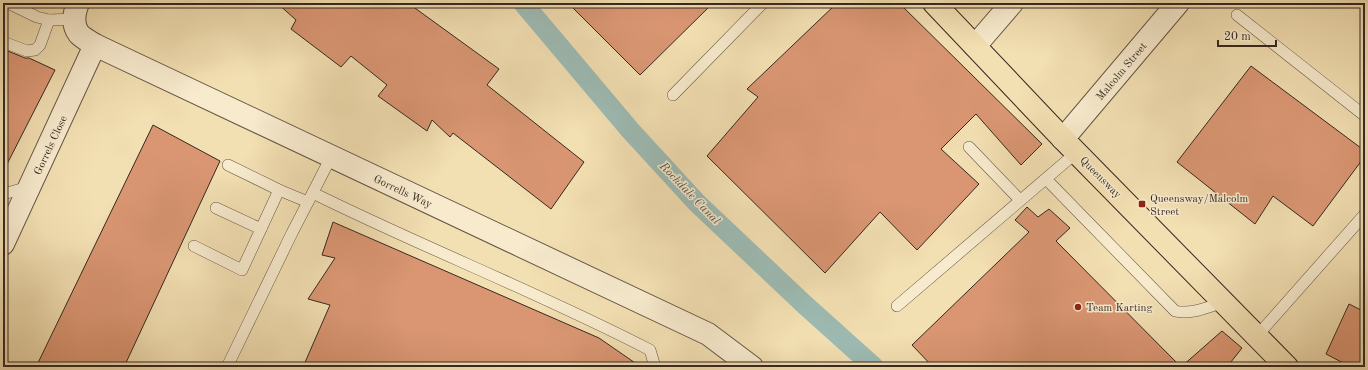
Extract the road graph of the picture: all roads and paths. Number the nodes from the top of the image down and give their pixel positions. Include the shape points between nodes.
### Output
1 (8, 3) edge
2 (763, 3) edge
3 (934, 3) edge
4 (1012, 3) edge
5 (1178, 3) edge
6 (76, 11) edge
7 (1237, 15) dead end
8 (49, 20) junction
9 (3, 42) edge
10 (95, 45) junction
11 (975, 46) junction
12 (673, 95) dead end
13 (1365, 116) edge
14 (1070, 146) junction
15 (969, 147) dead end
16 (331, 157) junction
17 (228, 165) dead end
18 (1046, 179) junction
19 (30, 187) junction
20 (280, 190) junction
21 (3, 194) edge
22 (311, 198) junction
23 (1020, 200) junction
24 (216, 208) dead end
25 (1365, 214) edge
26 (261, 230) junction
27 (3, 244) edge
28 (194, 246) dead end
29 (1224, 302) junction
30 (897, 306) dead end
31 (1257, 336) junction
32 (227, 367) edge
33 (655, 367) edge
34 (752, 367) edge
35 (1288, 367) edge

1 - 8 lane
2 - 12 lane
3 - 11 main road, Queensway
4 - 11 street
5 - 14 street, Malcolm Street
6 - 8 lane
6 - 10 street, Gorrells Way via 76,28 80,35
7 - 13 lane
8 - 9 lane via 40,45 35,50 28,51
10 - 16 street, Gorrells Way
10 - 19 street, Gorrels Close
11 - 14 main road, Queensway
14 - 18 lane
14 - 29 main road, Queensway
15 - 23 lane
16 - 22 lane
16 - 34 street, Gorrells Way via 708,334
17 - 20 lane
18 - 23 lane
18 - 29 lane via 1175,311 1192,312
19 - 21 lane
19 - 27 street, Gorrels Close
20 - 22 lane
20 - 26 lane
22 - 32 lane
22 - 33 lane via 359,216 618,333 650,350
23 - 30 lane
24 - 26 lane
25 - 31 lane
26 - 28 lane via 242,270
29 - 31 main road, Queensway
31 - 35 main road, Queensway

